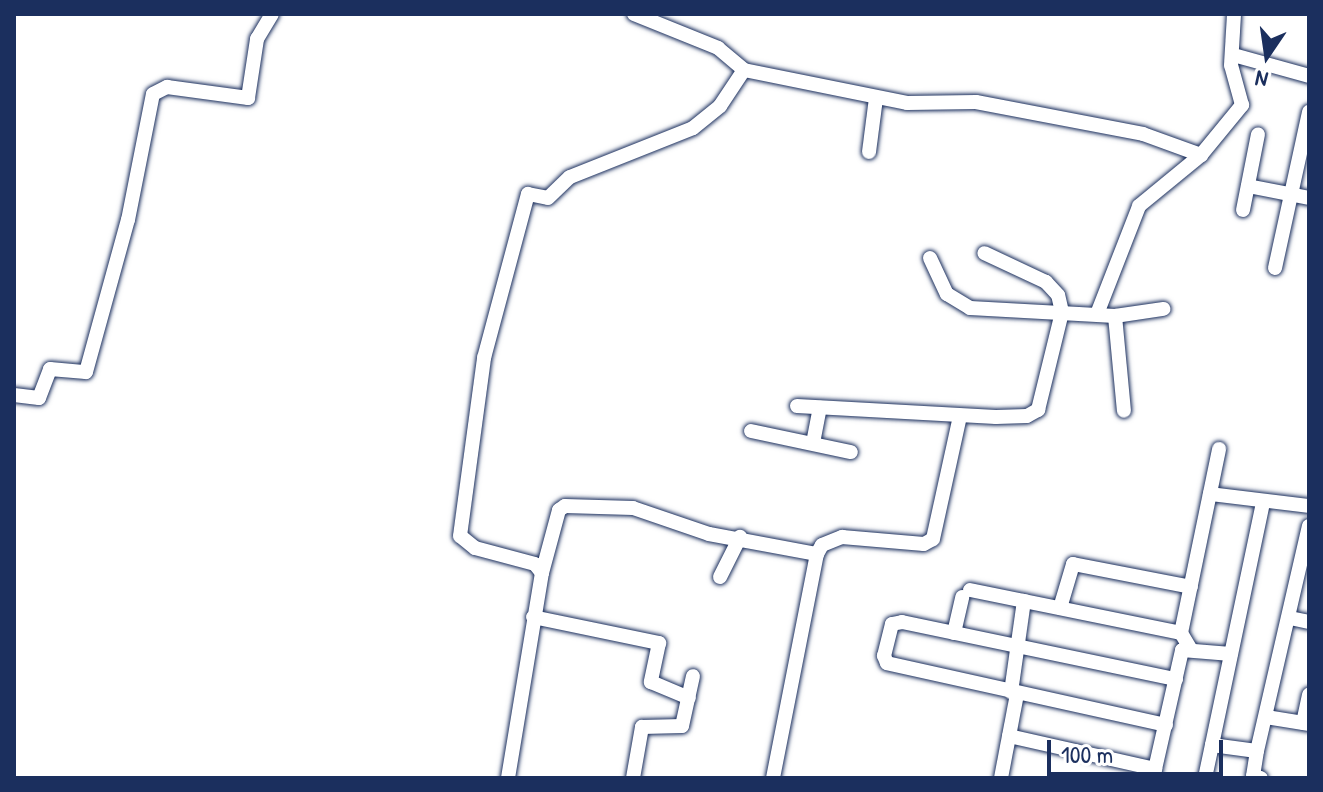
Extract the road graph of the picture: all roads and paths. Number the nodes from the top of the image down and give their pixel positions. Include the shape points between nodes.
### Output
1 (272, 14) edge
2 (634, 14) edge
3 (1234, 14) edge
4 (1237, 56) dead end
5 (744, 70) junction
6 (1309, 76) edge
7 (876, 98) junction
8 (1309, 112) edge
9 (1258, 134) dead end
10 (869, 152) dead end
11 (1201, 155) junction
12 (1248, 186) junction
13 (1291, 195) junction
14 (1309, 198) edge
15 (1243, 210) dead end
16 (984, 253) dead end
17 (930, 258) dead end
18 (1275, 268) dead end
19 (1163, 309) dead end
20 (1062, 312) junction
21 (1097, 314) junction
22 (1115, 316) junction
23 (14, 395) edge
24 (797, 406) dead end
25 (820, 408) junction
26 (1124, 411) dead end
27 (960, 416) junction
28 (751, 431) dead end
29 (813, 443) junction
30 (1219, 449) dead end
31 (851, 452) dead end
32 (1210, 494) junction
33 (1263, 503) junction
34 (1309, 506) edge
35 (1309, 526) edge
36 (740, 537) junction
37 (817, 554) junction
38 (542, 573) junction
39 (720, 577) dead end
40 (1191, 587) junction
41 (1024, 601) junction
42 (1060, 608) junction
43 (533, 617) junction
44 (1290, 618) junction
45 (1309, 622) edge
46 (954, 633) junction
47 (1181, 633) junction
48 (1018, 646) junction
49 (1190, 648) junction
50 (1231, 654) junction
51 (693, 676) dead end
52 (1176, 679) junction
53 (1014, 693) junction
54 (1309, 695) edge
55 (689, 698) junction
56 (1266, 717) junction
57 (1306, 724) edge
58 (1166, 725) junction
59 (1009, 736) junction
60 (1212, 745) junction
61 (1257, 751) junction
62 (1154, 773) edge
63 (1256, 777) edge
64 (508, 778) edge
65 (633, 778) edge
66 (773, 778) edge
67 (1001, 778) edge
68 (1205, 778) edge

1 - 23 street via 257,39 250,96 167,87 153,94 128,220 86,372 50,369 39,398
2 - 5 street via 718,48
3 - 11 street via 1231,65 1242,105
4 - 6 street
5 - 7 street
5 - 38 street via 720,106 693,128 570,177 548,198 528,194 484,358 460,536 475,548 535,564
7 - 10 street
7 - 11 street via 921,104 976,102 1143,134
8 - 13 street
9 - 12 street
11 - 21 street via 1139,206
12 - 13 street
12 - 15 street
13 - 14 street
13 - 18 street
16 - 20 street via 1052,286
17 - 20 street via 947,294 961,305
19 - 22 street
20 - 21 street
20 - 27 street via 1038,410 1027,416
21 - 22 street
22 - 26 street
24 - 25 street
25 - 27 street
25 - 29 street
27 - 37 street via 933,539 924,544 842,537 822,545
28 - 29 street
29 - 31 street
30 - 32 street
32 - 33 street
32 - 40 street
33 - 34 street
33 - 50 street
35 - 44 street
36 - 37 street
36 - 38 street via 709,534 633,508 561,507
36 - 39 street
37 - 66 street
38 - 43 street
40 - 42 street via 1073,564
40 - 47 street
41 - 42 street
41 - 46 street via 966,593
41 - 48 street
42 - 47 street
43 - 55 street via 659,643 651,682
43 - 64 street
44 - 45 street
44 - 56 street
46 - 48 street
46 - 53 street via 895,622 885,660
47 - 49 street
48 - 52 street
48 - 53 street
49 - 50 street
49 - 52 street via 1182,650
50 - 60 street
51 - 55 street
52 - 58 street
53 - 58 street
53 - 59 street
54 - 57 street
55 - 65 street via 677,729 642,727
56 - 57 street
56 - 61 street
58 - 62 street
59 - 62 street
59 - 67 street
60 - 61 street
60 - 68 street
61 - 63 street

